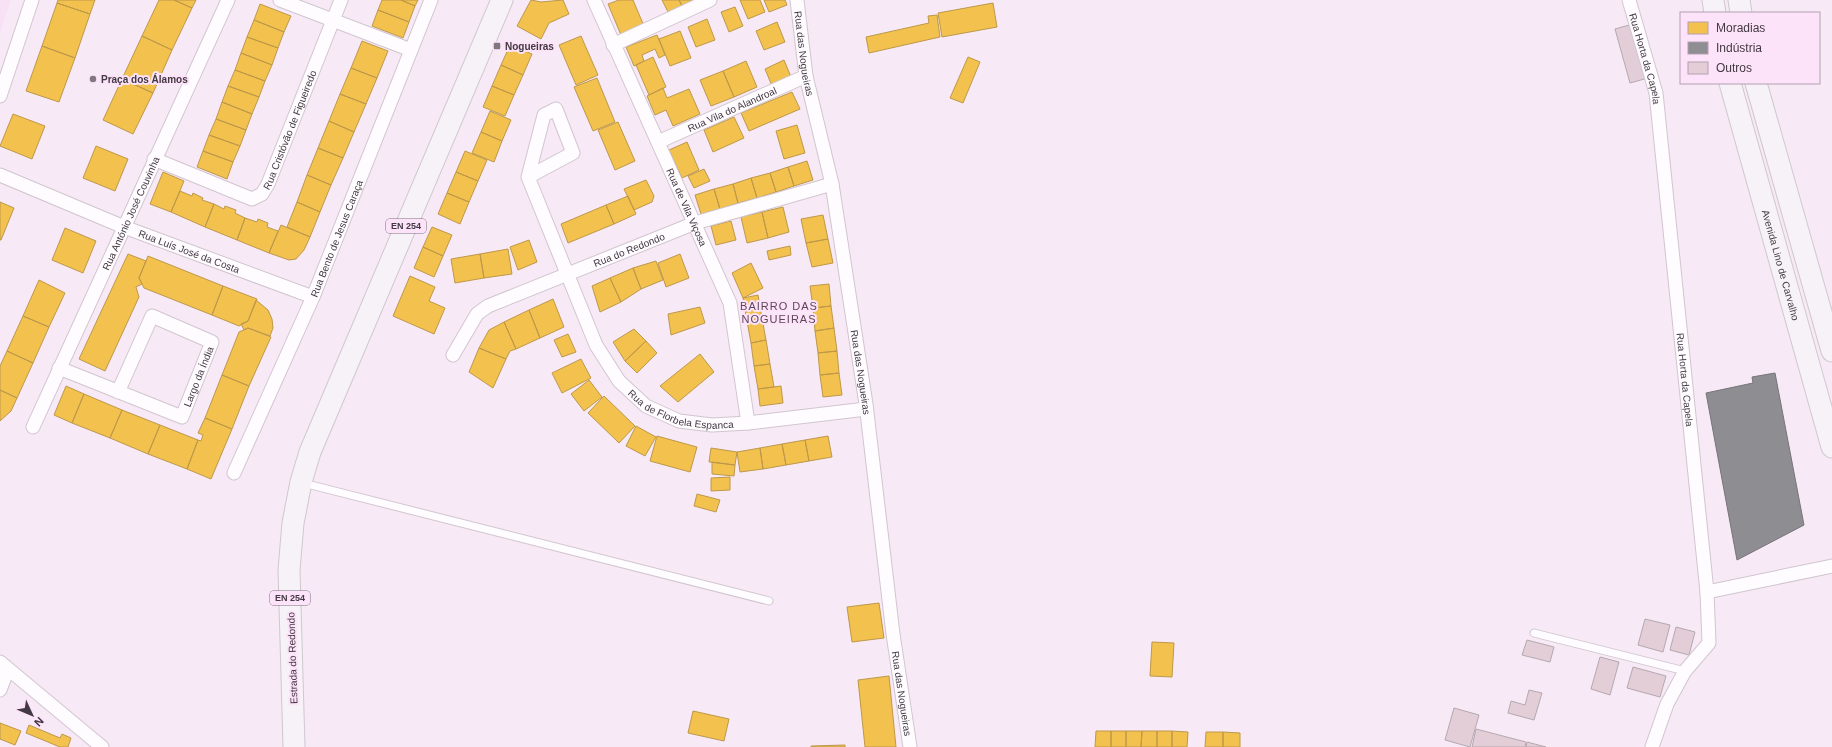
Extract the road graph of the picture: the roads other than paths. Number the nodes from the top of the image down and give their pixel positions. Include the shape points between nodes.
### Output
1 (32, 0) edge
2 (228, 0) edge
3 (280, 0) edge
4 (341, 0) edge
5 (431, 0) edge
6 (502, 0) edge
7 (594, 0) edge
8 (710, 0) edge
9 (797, 0) edge
10 (1629, 0) edge
11 (1713, 0) edge
12 (1739, 0) edge
13 (1715, 12) edge
14 (1741, 12) edge
15 (334, 20) junction
16 (613, 45) junction
17 (411, 50) junction
18 (806, 76) junction
19 (1730, 84) edge
20 (1756, 84) edge
21 (0, 96) edge
22 (658, 142) junction
23 (154, 159) junction
24 (0, 175) edge
25 (528, 177) junction
26 (832, 184) junction
27 (695, 223) junction
28 (124, 227) junction
29 (568, 274) junction
30 (313, 297) junction
31 (1832, 351) edge
32 (453, 355) dead end
33 (59, 368) junction
34 (118, 392) junction
35 (866, 409) junction
36 (748, 423) junction
37 (33, 427) dead end
38 (1832, 447) edge
39 (234, 473) dead end
40 (301, 482) junction
41 (1832, 566) edge
42 (1707, 592) junction
43 (769, 601) dead end
44 (1534, 632) dead end
45 (4, 665) edge
46 (1685, 671) junction
47 (0, 690) edge
48 (102, 747) edge
49 (294, 747) edge
50 (910, 747) edge
51 (1652, 747) edge

1 - 21 street
2 - 23 street, Rua António José Couvinha
3 - 15 street
4 - 15 street, Rua Cristóvão de Figueiredo
5 - 17 street, Rua Bento de Jesus Caraça
6 - 40 main road, Estrada do Redondo / EN 254 via 310,452
7 - 16 street, Rua de Vila Viçosa
8 - 16 street
9 - 18 street, Rua das Nogueiras
10 - 42 street, Rua Horta da Capela via 1656,93
11 - 13 main road
12 - 14 main road
15 - 17 street
15 - 23 street, Rua Cristóvão de Figueiredo via 262,194 252,199
16 - 22 street, Rua de Vila Viçosa
17 - 30 street, Rua Bento de Jesus Caraça
18 - 22 street, Rua Vila do Alandroal
18 - 26 street, Rua das Nogueiras
19 - 38 main road, Avenida Lino de Carvalho
20 - 31 main road
22 - 27 street, Rua de Vila Viçosa
23 - 28 street, Rua António José Couvinha
24 - 28 street, Rua Luís José da Costa
25 - 25 street via 573,153 556,109 544,115
25 - 29 street, Rua de Florbela Espanca
26 - 27 street, Rua do Redondo
26 - 35 street, Rua das Nogueiras
27 - 29 street, Rua do Redondo
27 - 36 street, Rua de Vila Viçosa via 730,303
28 - 30 street, Rua Luís José da Costa
28 - 33 street, Rua António José Couvinha
29 - 32 street, Rua do Redondo via 488,306 477,314
29 - 36 street, Rua de Florbela Espanca via 596,345 620,381 646,406 679,421 712,425
30 - 39 street, Rua Bento de Jesus Caraça
33 - 34 street, Largo da Índia
33 - 37 street, Rua António José Couvinha
34 - 34 street, Largo da Índia via 182,417 212,342 152,316
35 - 36 street, Rua de Florbela Espanca
35 - 50 street, Rua das Nogueiras via 893,634
40 - 43 lane
40 - 49 main road, Estrada do Redondo / EN 254 via 293,523 289,570
41 - 42 street
42 - 46 street, Rua Horta da Capela via 1709,643
44 - 46 lane
45 - 47 street
45 - 48 street
46 - 51 street, Rua Horta da Capela via 1668,704

